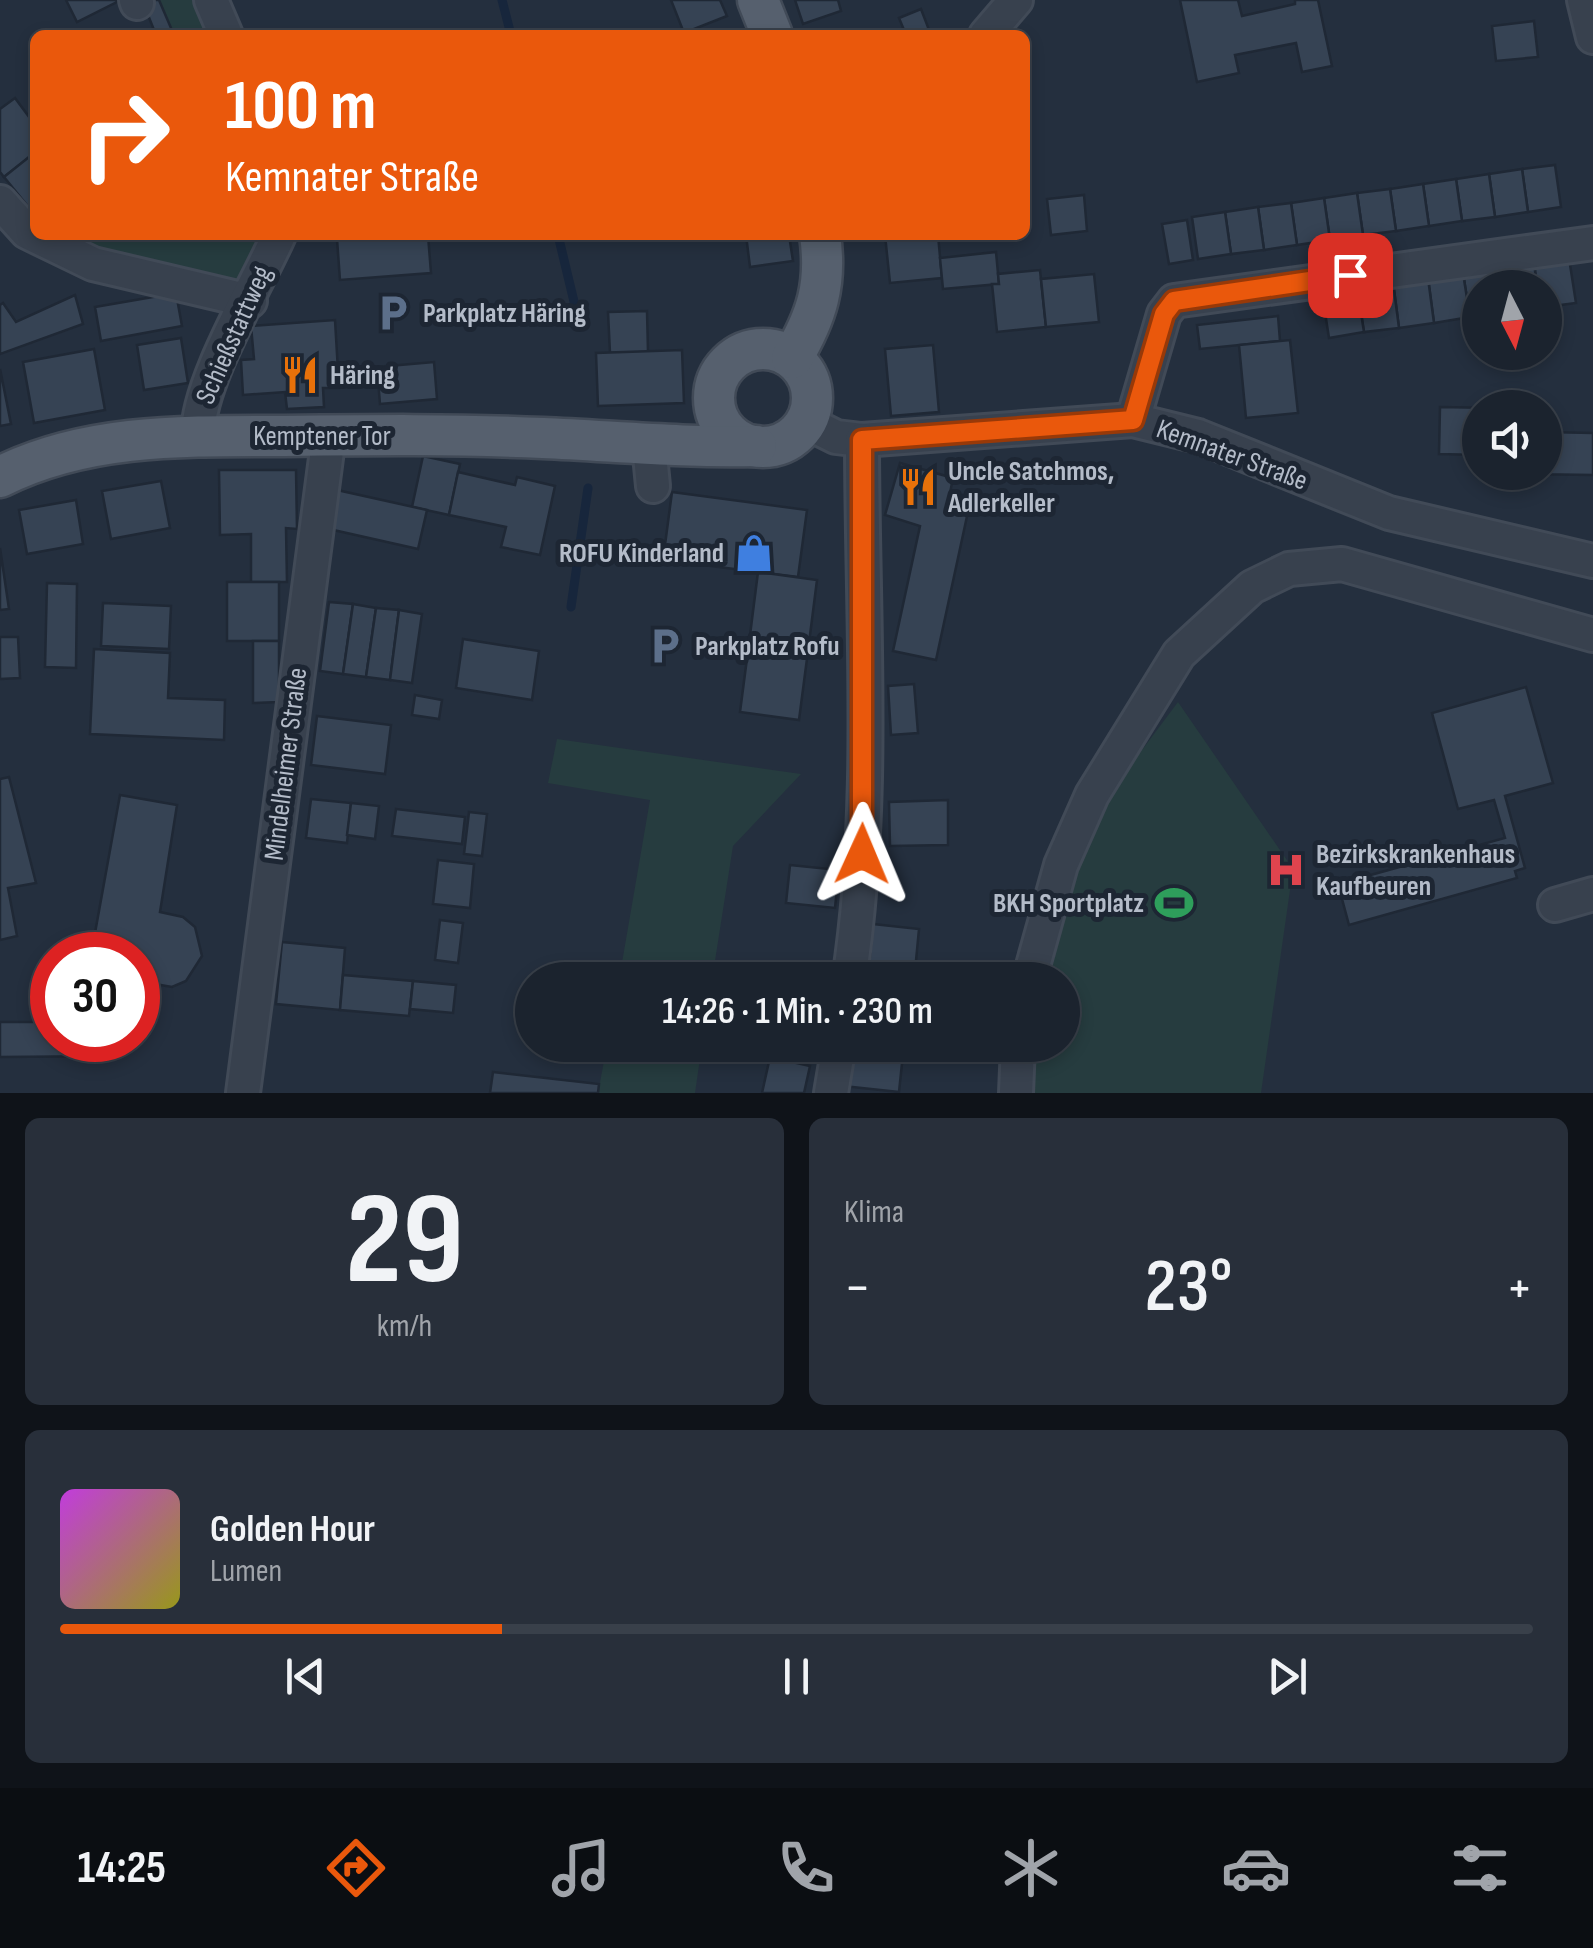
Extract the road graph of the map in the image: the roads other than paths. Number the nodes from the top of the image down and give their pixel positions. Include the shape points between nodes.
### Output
1 (210, 0) edge
2 (758, 0) edge
3 (1016, 0) edge
4 (1584, 0) edge
5 (224, 30) edge
6 (770, 30) edge
7 (990, 30) edge
8 (1593, 36) edge
9 (0, 202) edge
10 (30, 233) edge
11 (44, 240) edge
12 (277, 240) edge
13 (821, 240) edge
14 (1585, 244) edge
15 (250, 301) junction
16 (792, 358) junction
17 (716, 411) junction
18 (1133, 420) junction
19 (806, 422) junction
20 (198, 436) junction
21 (330, 436) junction
22 (862, 440) junction
23 (649, 445) junction
24 (756, 446) junction
25 (0, 477) edge
26 (653, 486) dead end
27 (1590, 566) edge
28 (1593, 635) edge
29 (1593, 894) edge
30 (1555, 905) dead end
31 (852, 962) edge
32 (1034, 962) edge
33 (836, 1062) edge
34 (1017, 1062) edge
35 (243, 1093) edge
36 (830, 1093) edge
37 (1016, 1093) edge

1 - 5 street
2 - 6 main road
3 - 7 street
4 - 8 street
9 - 10 street
11 - 15 street via 93,264
12 - 15 street, Schießstattweg
13 - 16 main road via 820,304
14 - 18 street via 1174,301 1164,314
15 - 20 street, Schießstattweg via 207,389
16 - 17 main road via 761,349 737,357 718,380
16 - 19 main road via 812,392
17 - 23 main road, Kemptener Tor
17 - 24 main road via 734,438
18 - 22 street, Kemnater Straße
18 - 27 street, Kemnater Straße via 1198,436 1389,514
19 - 22 street, Kemnater Straße via 836,437
19 - 24 main road via 784,442
20 - 21 main road, Kemptener Tor
20 - 25 main road, Kemptener Tor via 109,443 31,462
21 - 23 main road, Kemptener Tor
21 - 35 street, Mindelheimer Straße
22 - 31 street via 862,827
23 - 24 main road, Kemptener Tor
23 - 26 street
28 - 32 street via 1342,564 1289,569 1252,588 1179,654 1092,795 1062,865
29 - 30 street
33 - 36 street
34 - 37 street

